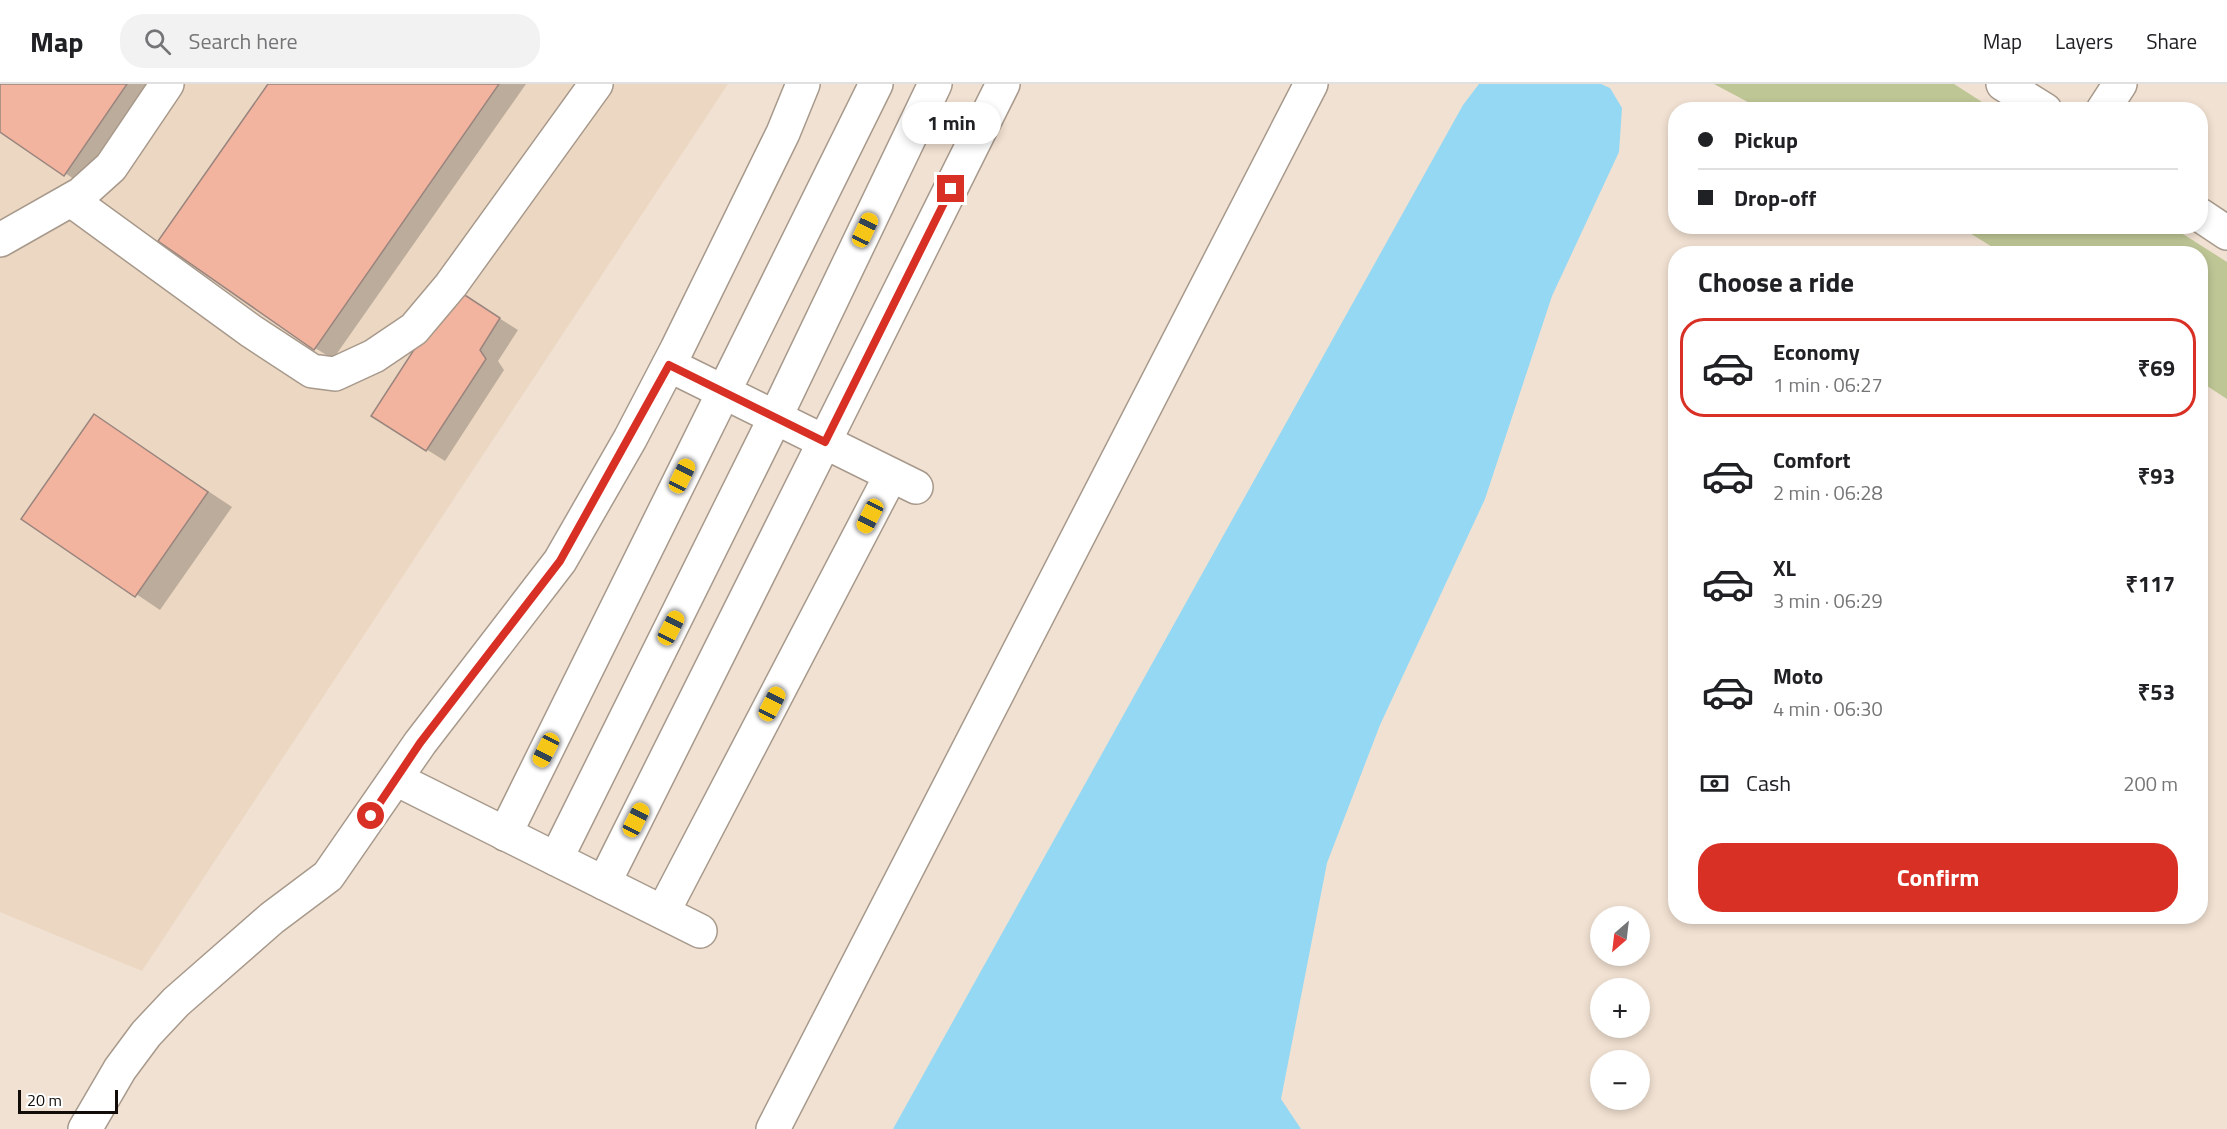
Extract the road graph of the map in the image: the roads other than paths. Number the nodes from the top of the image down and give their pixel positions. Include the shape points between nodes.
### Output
1 (167, 84) edge
2 (596, 84) edge
3 (803, 84) edge
4 (876, 84) edge
5 (935, 84) edge
6 (1003, 84) edge
7 (1311, 84) edge
8 (2003, 84) edge
9 (2120, 84) edge
10 (2032, 102) edge
11 (2108, 102) edge
12 (71, 200) junction
13 (2208, 220) edge
14 (2227, 233) edge
15 (0, 240) edge
16 (669, 365) junction
17 (723, 392) junction
18 (776, 418) junction
19 (825, 442) junction
20 (396, 779) junction
21 (505, 834) junction
22 (556, 859) junction
23 (604, 883) junction
24 (663, 912) junction
25 (700, 930) dead end
26 (85, 1129) edge
27 (773, 1129) edge

1 - 12 street via 111,167
2 - 12 street via 451,285 414,329 374,356 335,374 312,371 268,343
3 - 16 street via 783,133
4 - 17 street
5 - 18 street
6 - 19 street
7 - 27 street
8 - 10 street
9 - 11 street
12 - 15 street
13 - 14 street
16 - 17 street
16 - 20 street via 560,561
17 - 18 street
17 - 21 street
18 - 19 street
18 - 22 street
19 - 23 street
19 - 24 street via 903,481
20 - 21 street
20 - 26 street via 328,876 216,966 146,1034
21 - 22 street
22 - 23 street
23 - 24 street
24 - 25 street

